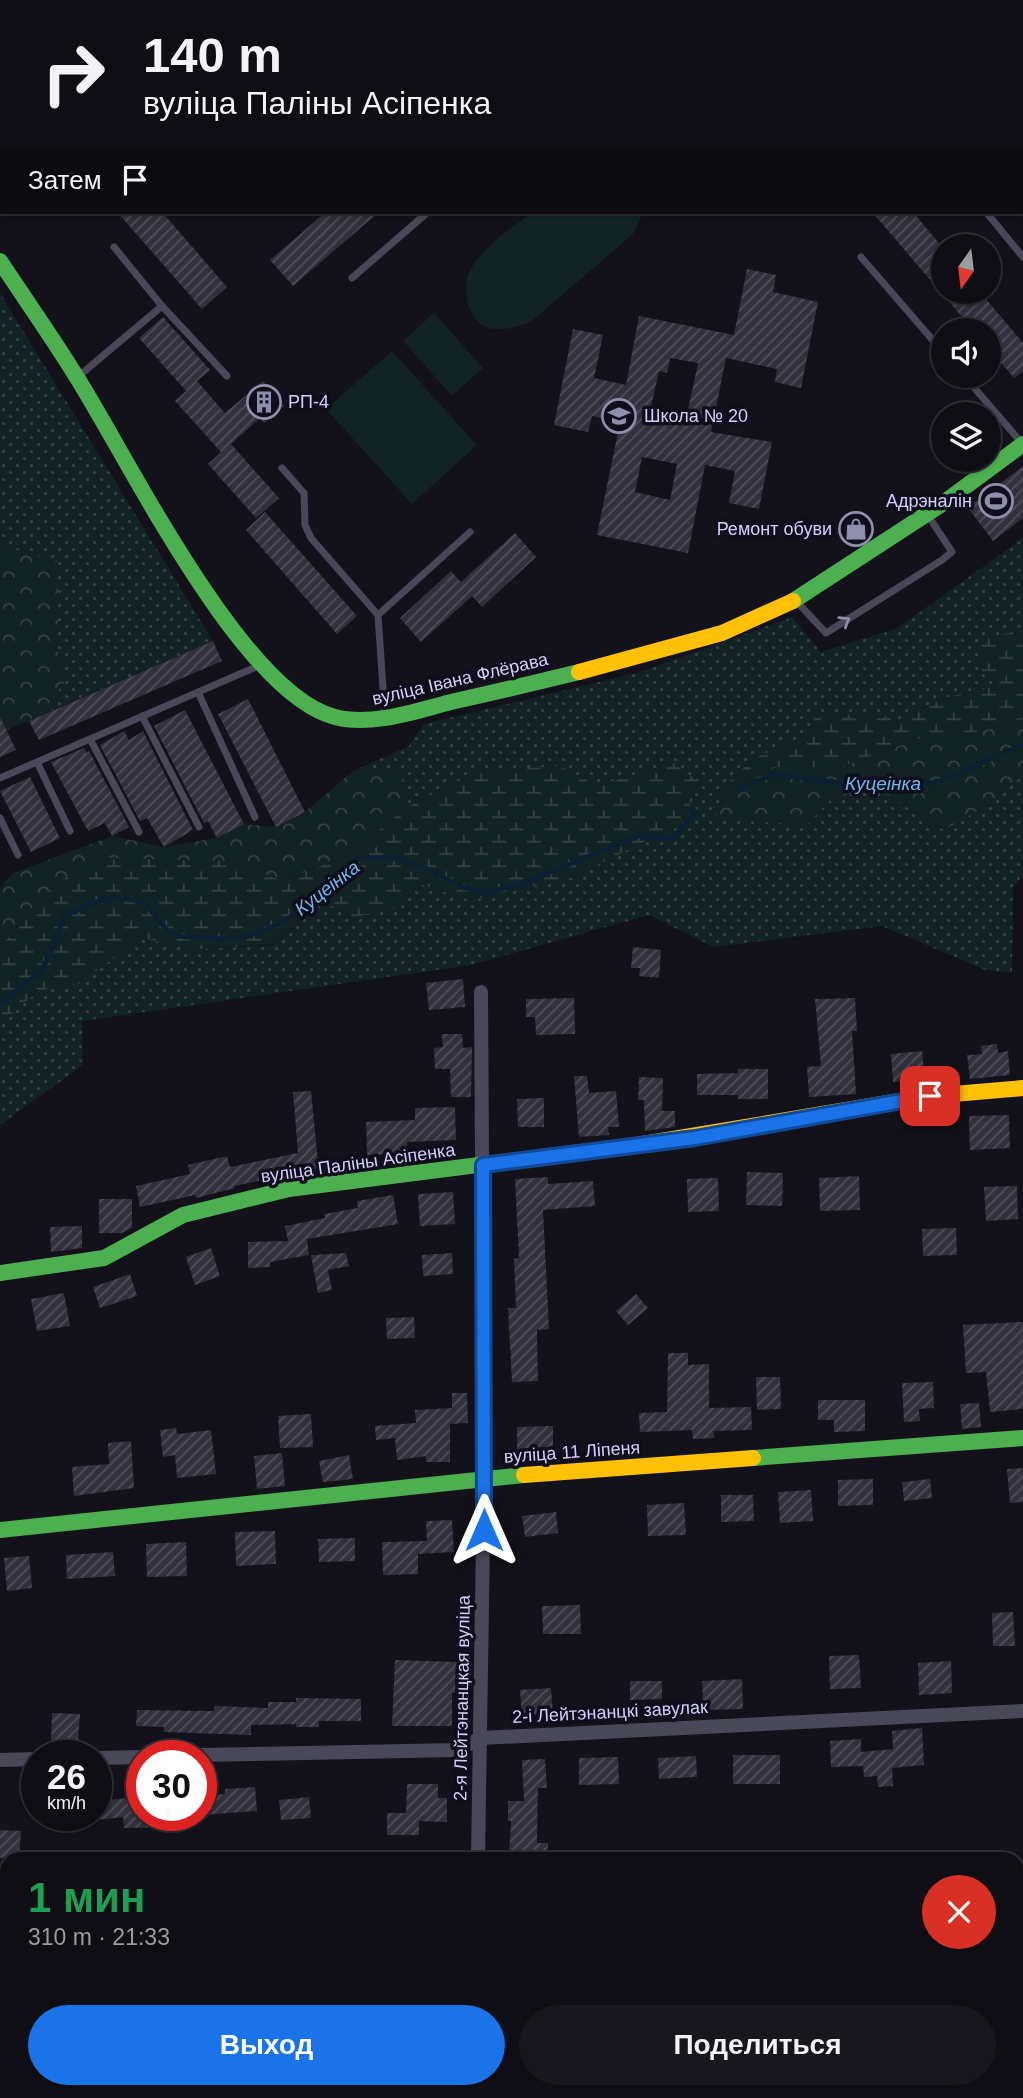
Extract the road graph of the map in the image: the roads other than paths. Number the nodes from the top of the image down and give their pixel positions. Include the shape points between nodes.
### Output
1 (426, 214) edge
2 (988, 214) edge
3 (114, 247) dead end
4 (860, 257) dead end
5 (1023, 257) edge
6 (0, 261) edge
7 (352, 278) dead end
8 (162, 306) junction
9 (931, 338) edge
10 (227, 376) dead end
11 (77, 377) junction
12 (974, 388) edge
13 (1023, 444) edge
14 (282, 468) dead end
15 (927, 514) junction
16 (470, 532) dead end
17 (795, 600) junction
18 (378, 614) junction
19 (260, 666) junction
20 (198, 692) junction
21 (142, 716) junction
22 (385, 718) junction
23 (90, 739) junction
24 (37, 762) junction
25 (0, 778) edge
26 (255, 817) dead end
27 (0, 818) edge
28 (200, 827) dead end
29 (70, 831) dead end
30 (139, 832) dead end
31 (18, 855) dead end
32 (481, 992) dead end
33 (1023, 1088) edge
34 (483, 1165) junction
35 (0, 1273) edge
36 (1023, 1438) edge
37 (484, 1478) junction
38 (0, 1530) edge
39 (1023, 1712) edge
40 (481, 1738) junction
41 (217, 1755) edge
42 (21, 1759) edge
43 (0, 1760) edge
44 (478, 1852) edge

1 - 7 lane
2 - 5 lane
3 - 8 lane
4 - 9 lane
6 - 11 street, вуліца Івана Флёрава
8 - 10 lane
8 - 11 lane
11 - 19 street, вуліца Івана Флёрава via 141,489
12 - 13 lane
13 - 15 street, вуліца Івана Флёрава
14 - 18 lane via 304,493 304,525 311,538
15 - 17 street, вуліца Івана Флёрава
17 -> 15 lane via 826,633 942,560 952,552
16 - 18 lane
17 - 22 street, вуліца Івана Флёрава via 722,633
18 - 22 lane
19 - 20 lane
19 - 22 street, вуліца Івана Флёрава via 293,697 322,713 359,720
20 - 21 lane
20 - 26 lane
21 - 23 lane
21 - 28 lane
23 - 24 lane
23 - 30 lane
24 - 25 lane
24 - 29 lane
27 - 31 lane
32 - 34 street, 2-я Лейтэнанцкая вуліца
33 - 34 street, вуліца Паліны Асіпенка via 930,1096 695,1138
34 - 35 street, вуліца Паліны Асіпенка via 289,1189 183,1215 104,1258
34 - 37 street, 2-я Лейтэнанцкая вуліца
36 - 37 street, вуліца 11 Ліпеня
37 - 38 street, вуліца 11 Ліпеня
37 - 40 street, 2-я Лейтэнанцкая вуліца
39 - 40 street, 2-і Лейтэнанцкі завулак
40 - 41 street, 2-і Лейтэнанцкі завулак via 457,1750
40 - 44 street, 2-я Лейтэнанцкая вуліца
42 - 43 street

